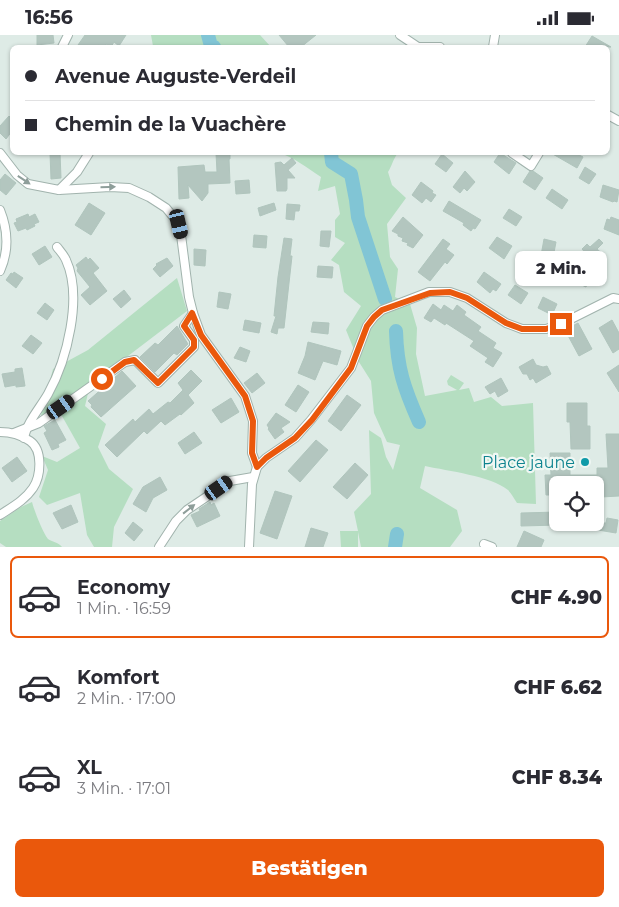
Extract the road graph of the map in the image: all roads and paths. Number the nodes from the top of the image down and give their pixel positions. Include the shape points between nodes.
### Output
1 (400, 35) edge
2 (415, 45) edge
3 (0, 153) edge
4 (88, 155) edge
5 (515, 155) edge
6 (538, 155) edge
7 (59, 190) junction
8 (0, 210) edge
9 (57, 247) dead end
10 (0, 271) edge
11 (619, 299) edge
12 (192, 313) junction
13 (26, 429) junction
14 (0, 432) edge
15 (14, 433) junction
16 (24, 438) junction
17 (257, 467) junction
18 (253, 477) junction
19 (0, 515) edge
20 (159, 547) edge
21 (249, 547) edge

1 - 2 street
3 -> 7 street via 28,184
4 - 7 street
5 - 6 street via 531,166
7 -> 12 street via 129,188 166,208 179,224
8 - 10 street via 7,240
9 - 13 street via 69,270 71,329 64,358 49,393
11 - 17 street via 613,298 546,329 522,329 506,323 467,298 450,292 430,293 382,310 367,326 351,368 312,420 295,438
12 - 13 street via 184,326 194,340 194,347 158,383 134,360 125,362
12 - 17 street via 201,335 245,396 253,421 252,453
13 - 15 street
13 - 16 street
14 - 15 street
15 - 16 street
16 - 19 street via 31,441 36,450 39,473 35,485 23,500
17 - 18 street
20 -> 18 street via 187,510 230,481
18 - 21 street

